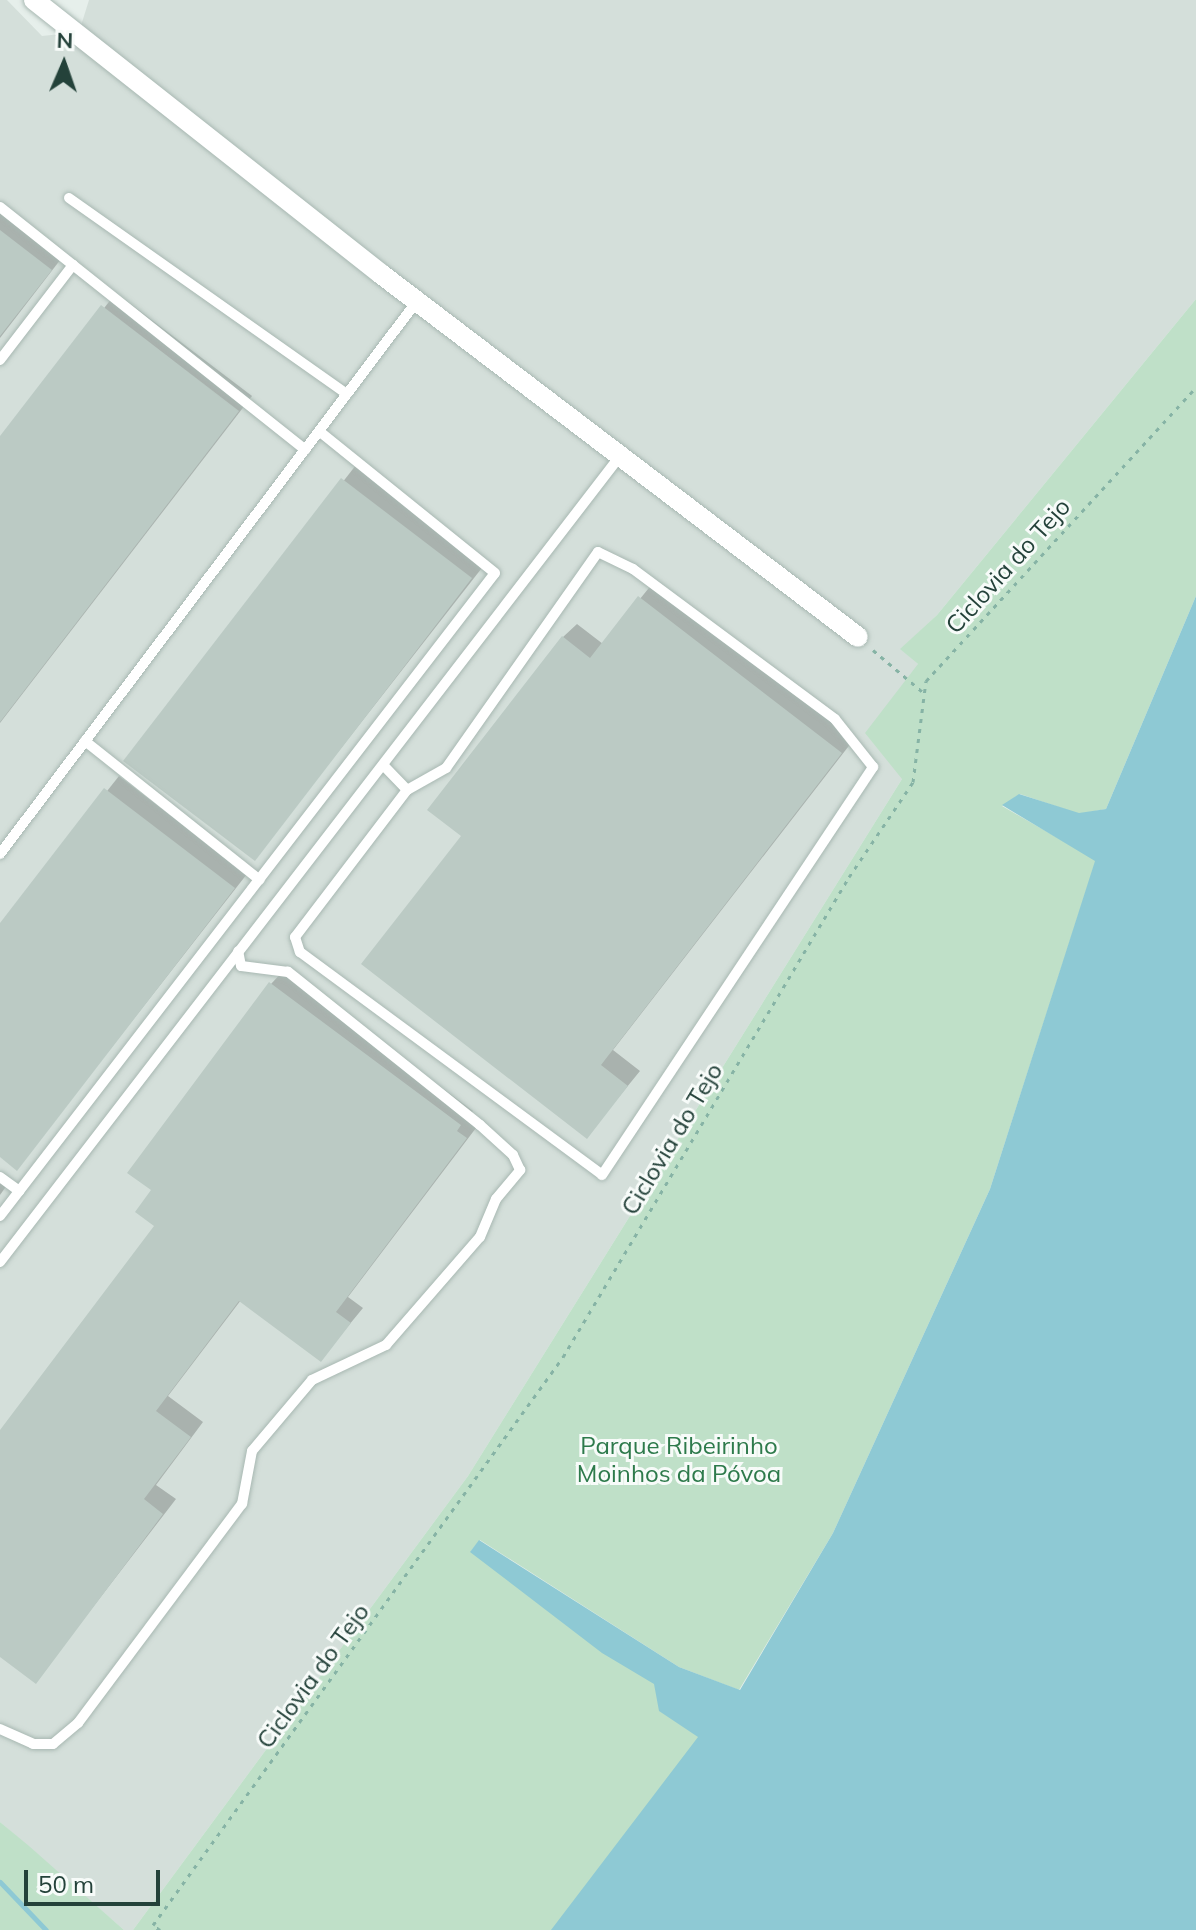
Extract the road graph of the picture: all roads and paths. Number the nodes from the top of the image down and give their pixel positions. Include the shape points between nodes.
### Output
1 (34, 0) edge
2 (69, 198) dead end
3 (0, 207) edge
4 (73, 265) junction
5 (417, 301) junction
6 (0, 360) edge
7 (1196, 387) edge
8 (347, 394) junction
9 (319, 431) junction
10 (305, 450) junction
11 (620, 456) junction
12 (858, 637) joint
13 (925, 694) junction
14 (85, 741) junction
15 (385, 767) junction
16 (407, 790) junction
17 (0, 854) edge
18 (260, 880) junction
19 (238, 951) junction
20 (0, 1177) edge
21 (19, 1191) junction
22 (0, 1216) edge
23 (0, 1262) edge
24 (0, 1729) edge
25 (160, 1930) edge

1 - 5 street
2 - 8 lane
3 - 4 lane
4 - 6 lane
4 - 10 lane
5 - 8 lane
5 - 11 street
7 - 13 path, Ciclovia do Tejo via 926,681
8 - 9 lane
9 - 10 lane
9 - 18 lane via 495,573
10 - 14 lane
11 - 12 street
11 - 15 lane
12 - 13 path
13 - 25 path, Ciclovia do Tejo via 913,782 849,877 563,1357 153,1925
14 - 17 lane
14 - 18 lane
15 - 16 lane
15 - 19 lane
16 - 16 lane via 446,768 598,552 633,569 835,719 873,767 602,1175 300,952 295,937
18 - 21 lane
19 - 23 lane
19 - 24 lane via 241,966 288,972 480,1125 513,1155 520,1170 496,1199 480,1237 386,1345 312,1380 252,1451 242,1504 78,1723 53,1744 33,1744
20 - 21 lane
21 - 22 lane

